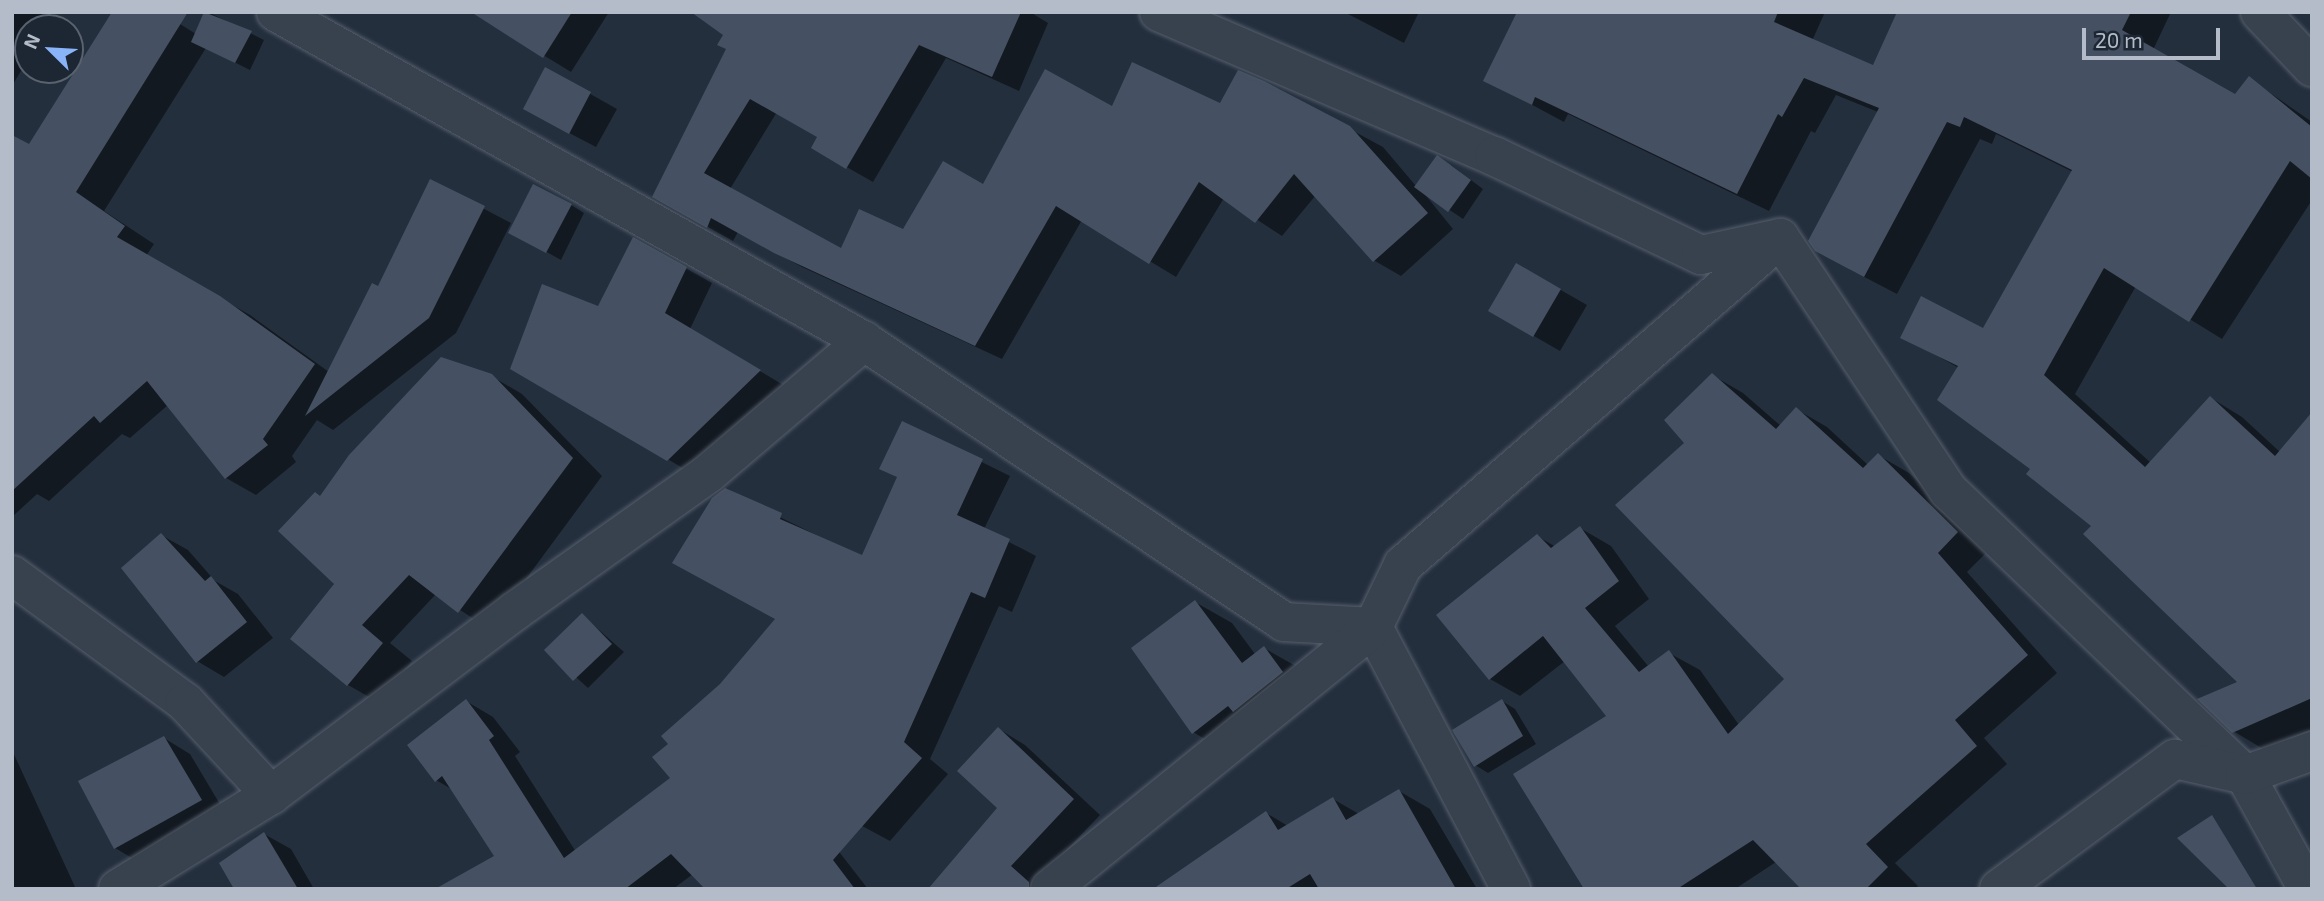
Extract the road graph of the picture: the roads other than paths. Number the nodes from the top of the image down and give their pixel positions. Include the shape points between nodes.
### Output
1 (276, 12) edge
2 (1158, 12) edge
3 (2260, 12) edge
4 (2312, 67) edge
5 (1780, 238) junction
6 (864, 341) junction
7 (12, 575) edge
8 (1373, 627) junction
9 (2312, 751) edge
10 (2245, 775) junction
11 (271, 795) junction
12 (118, 889) edge
13 (1050, 889) edge
14 (1510, 889) edge
15 (1999, 889) edge
16 (2308, 889) edge

1 - 6 street
2 - 5 street via 1494,156 1701,255
3 - 4 street
5 - 8 street via 1403,565
5 - 10 street via 1949,491
6 - 8 street via 1284,622
6 - 11 street via 709,473 515,611
7 - 11 street via 185,702
8 - 13 street
8 - 14 street
9 - 10 street
10 - 15 street via 2175,759
10 - 16 street
11 - 12 street

